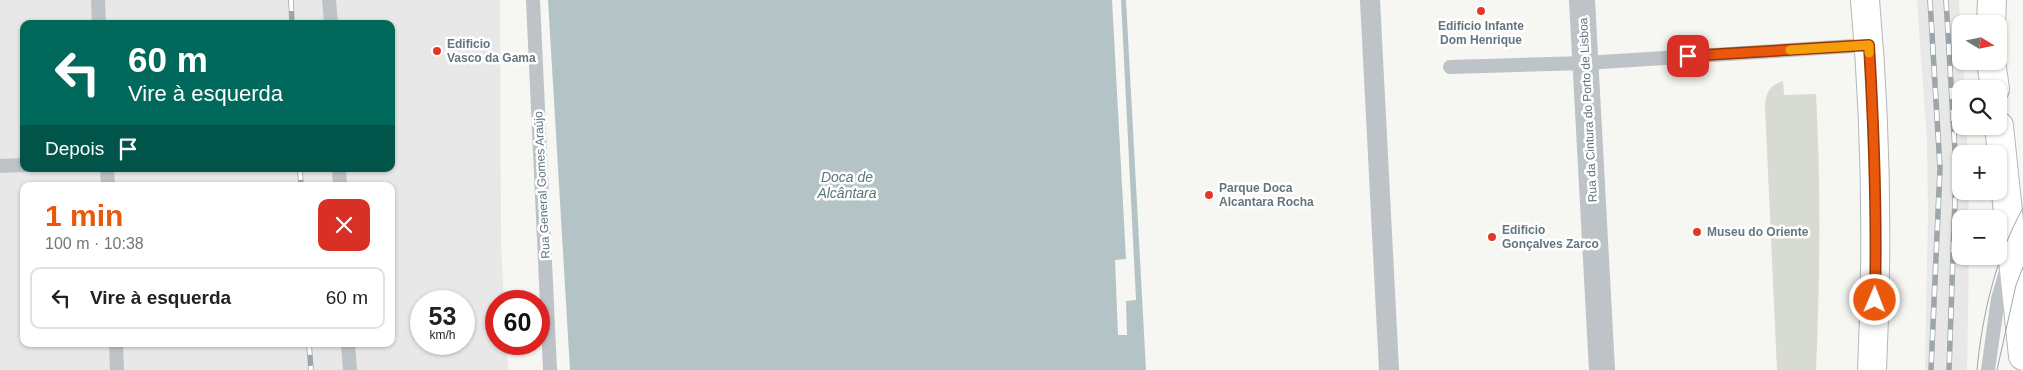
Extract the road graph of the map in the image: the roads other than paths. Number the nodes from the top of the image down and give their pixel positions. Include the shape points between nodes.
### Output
1 (98, 0) edge
2 (330, 0) edge
3 (534, 0) edge
4 (1370, 0) edge
5 (1582, 0) edge
6 (1865, 0) edge
7 (1992, 0) edge
8 (1991, 15) edge
9 (99, 20) edge
10 (331, 20) edge
11 (1869, 45) junction
12 (1585, 63) junction
13 (1450, 67) dead end
14 (2000, 135) edge
15 (20, 165) edge
16 (0, 166) edge
17 (2012, 256) junction
18 (116, 347) edge
19 (348, 347) edge
20 (2023, 356) edge
21 (117, 370) edge
22 (350, 370) edge
23 (550, 370) edge
24 (1389, 370) edge
25 (1602, 370) edge
26 (1872, 370) edge
27 (1988, 370) edge

1 - 9 lane
2 - 10 lane
3 - 23 lane, Rua General Gomes Araújo
4 - 24 street
5 - 12 street, Rua da Cintura do Porto de Lisboa
6 - 11 main road
7 - 8 main road
11 - 12 lane
11 - 26 main road via 1876,231
12 - 13 lane
12 - 25 street, Rua da Cintura do Porto de Lisboa
14 - 17 main road
15 - 16 lane
17 - 20 main road
17 - 27 lane via 1998,299
18 - 21 lane
19 - 22 lane

